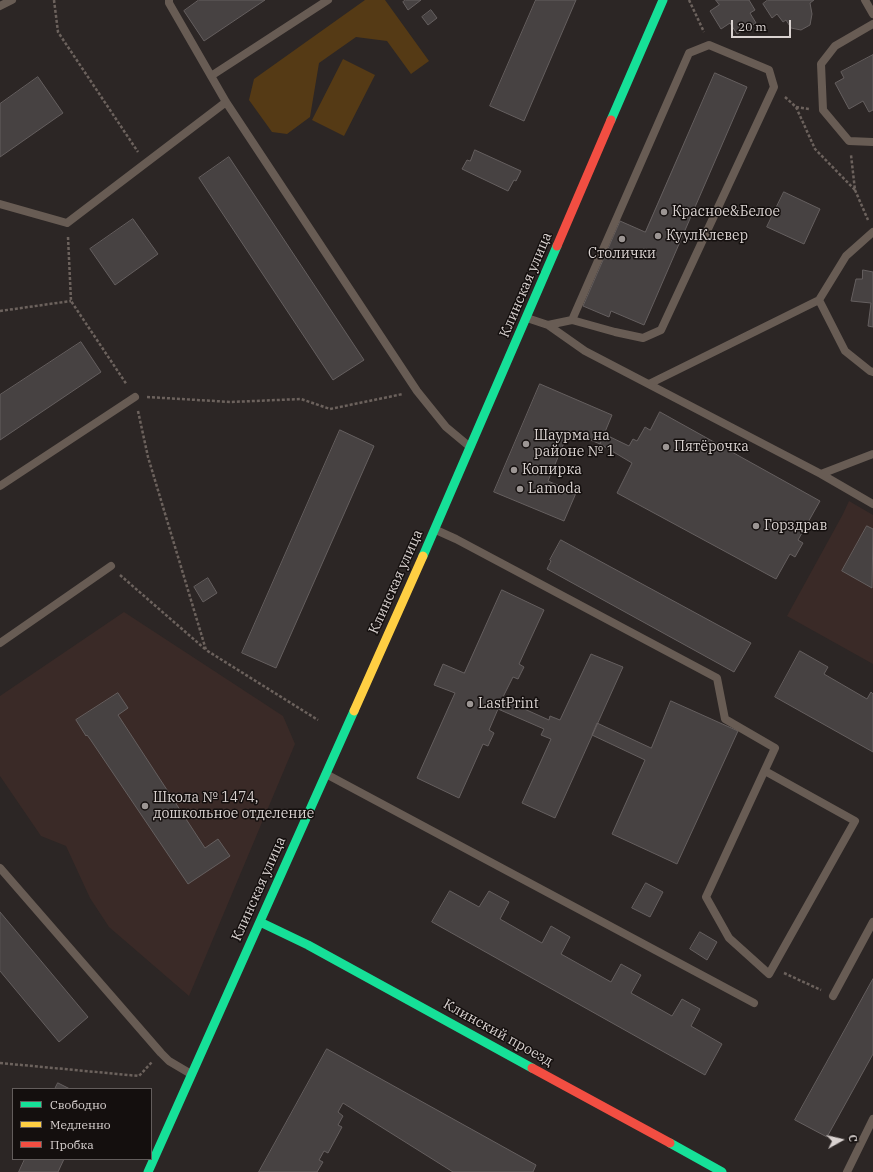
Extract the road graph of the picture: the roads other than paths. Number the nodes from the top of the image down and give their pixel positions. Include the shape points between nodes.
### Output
1 (12, 0) edge
2 (169, 0) edge
3 (328, 0) edge
4 (663, 0) edge
5 (865, 0) edge
6 (0, 6) edge
7 (873, 14) edge
8 (873, 24) edge
9 (211, 76) junction
10 (226, 102) junction
11 (873, 142) edge
12 (0, 204) edge
13 (872, 228) edge
14 (819, 300) junction
15 (527, 318) junction
16 (572, 320) junction
17 (548, 325) junction
18 (873, 372) edge
19 (649, 384) junction
20 (135, 397) road end
21 (470, 448) junction
22 (873, 454) edge
23 (821, 474) junction
24 (0, 486) edge
25 (873, 504) edge
26 (435, 529) junction
27 (111, 566) road end
28 (0, 643) edge
29 (765, 771) junction
30 (326, 773) junction
31 (0, 868) edge
32 (260, 922) junction
33 (873, 922) edge
34 (832, 996) road end
35 (754, 1003) dead end
36 (192, 1074) junction
37 (873, 1119) edge
38 (148, 1172) edge
39 (722, 1172) edge
40 (847, 1172) edge

1 - 6 lane
2 - 9 lane
3 - 9 lane
4 - 15 street, Клинская улица
5 - 7 lane
8 - 11 lane via 835,46 821,64 823,110 849,141
9 - 10 lane
10 - 12 lane via 67,223
10 - 21 lane via 417,391 446,427
13 - 14 lane via 846,256
14 - 18 lane via 845,352
14 - 19 lane
15 - 17 lane
15 - 21 street, Клинская улица
16 - 16 lane via 689,53 709,45 769,70 774,87 661,330 644,338
16 - 17 lane
17 - 19 lane via 585,351
19 - 23 lane
20 - 24 lane
21 - 26 street, Клинская улица
22 - 23 lane
23 - 25 lane
26 - 29 lane via 717,678 725,719 775,748
26 - 30 street, Клинская улица
27 - 28 lane
29 - 29 lane via 855,821 769,974 729,938 706,897
30 - 32 street, Клинская улица
30 - 35 lane
31 - 36 lane via 161,1053 169,1061
32 - 36 street, Клинская улица
32 - 39 street, Клинский проезд via 322,952
33 - 34 lane
36 - 38 street, Клинская улица
37 - 40 lane

